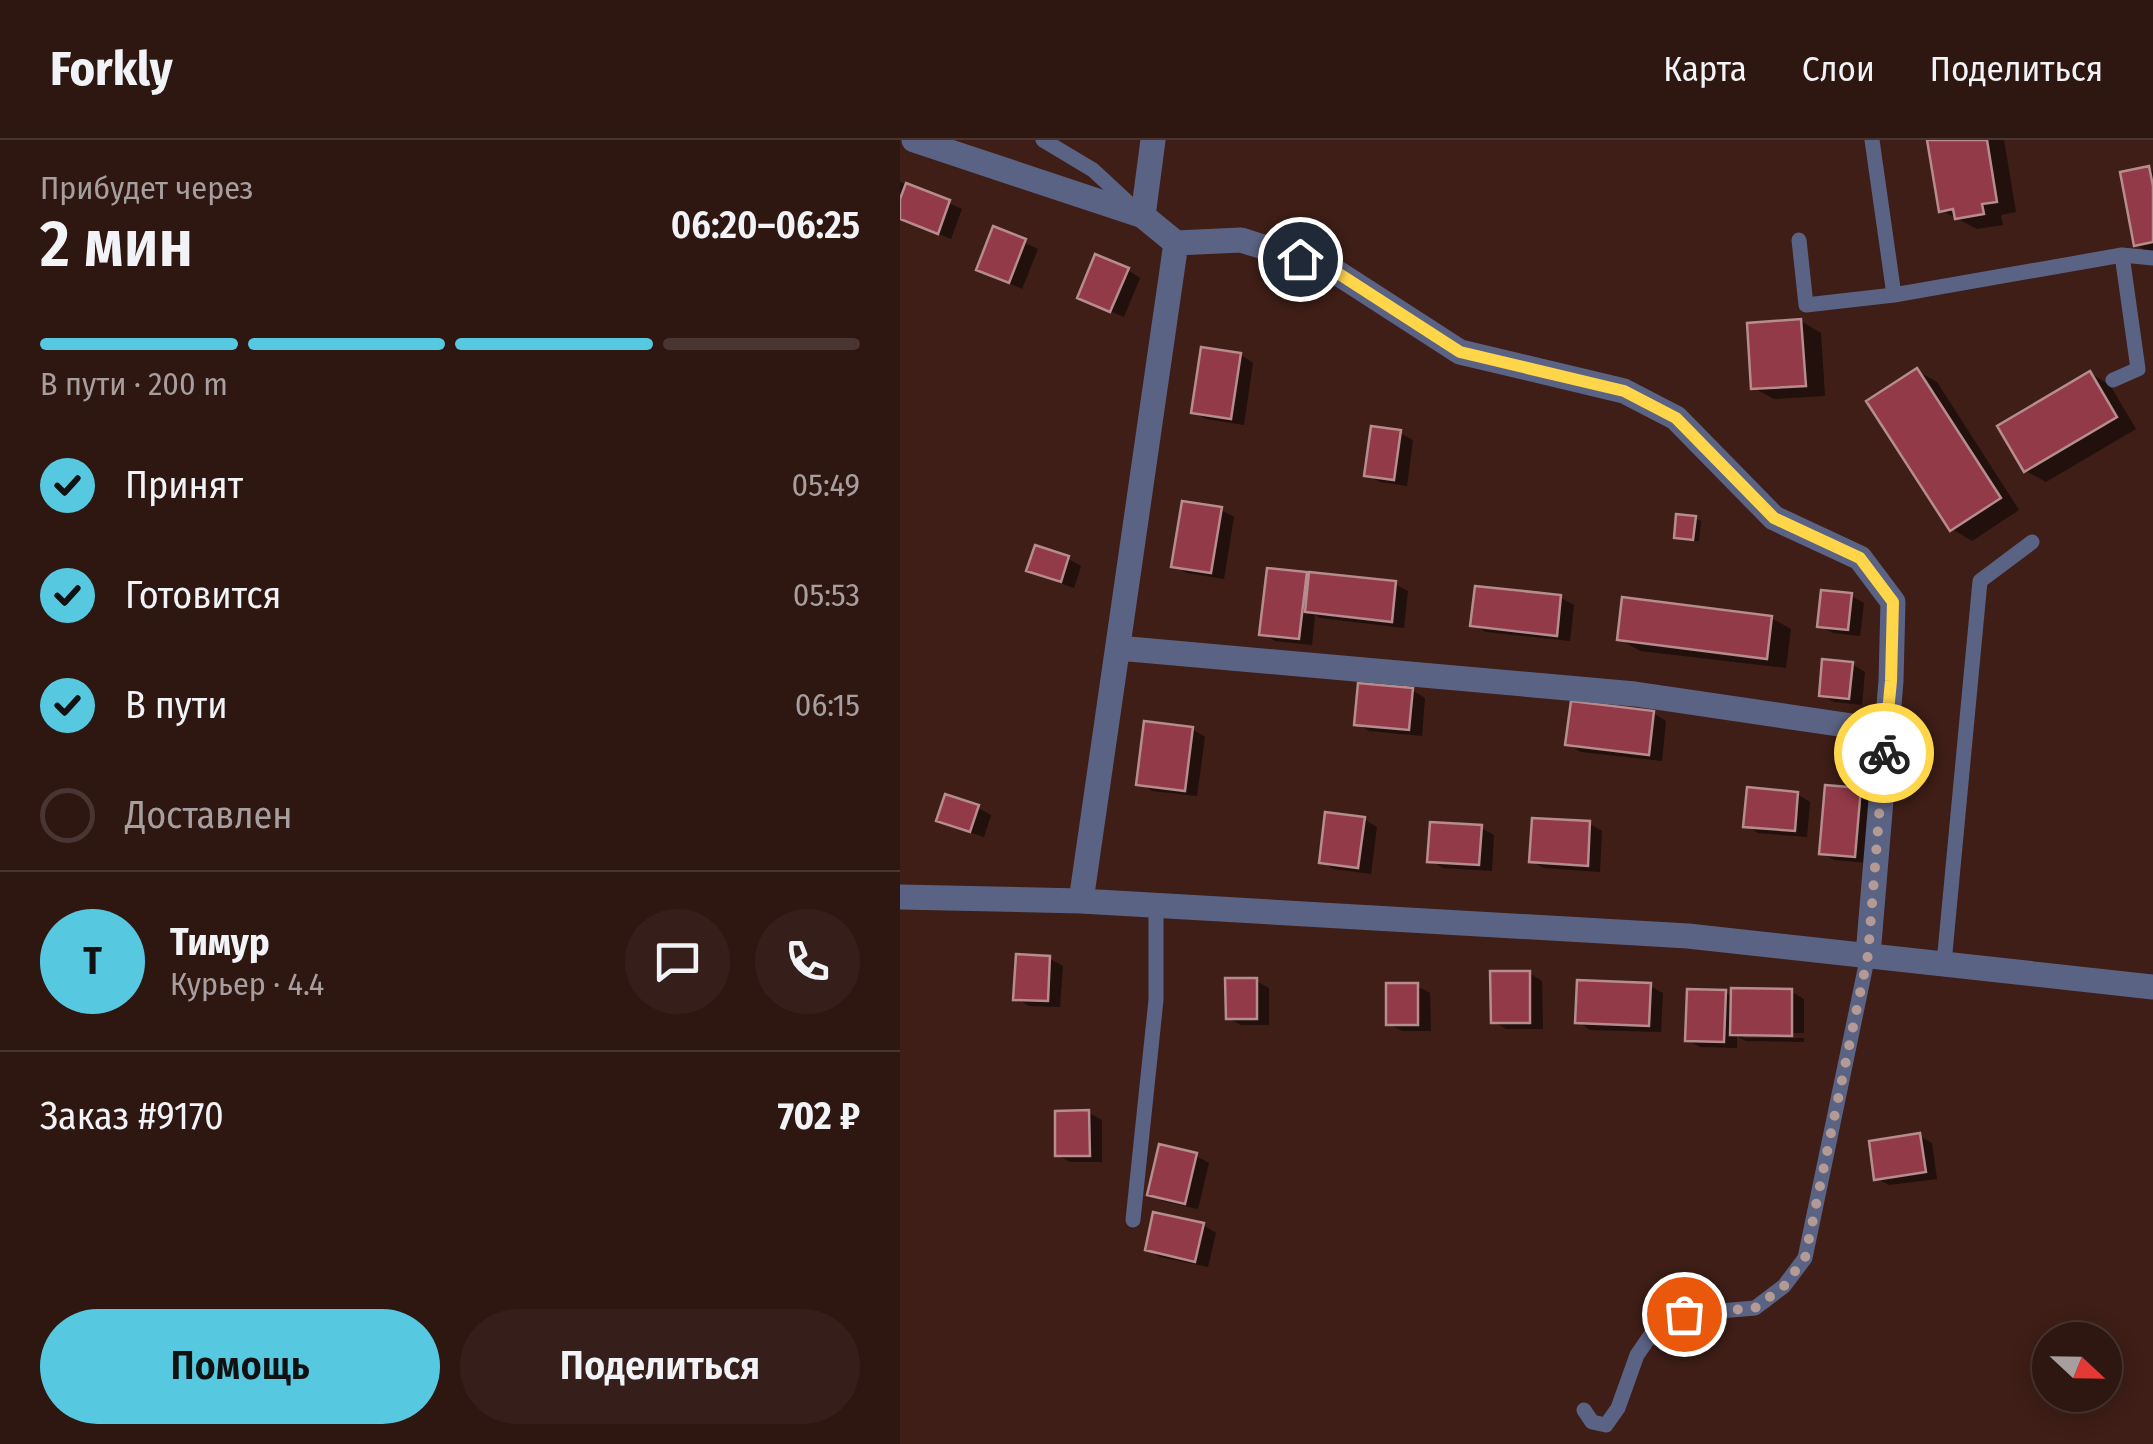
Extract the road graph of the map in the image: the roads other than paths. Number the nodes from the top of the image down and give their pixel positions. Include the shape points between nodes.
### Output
1 (914, 140) edge
2 (1043, 140) edge
3 (1153, 140) edge
4 (1872, 140) edge
5 (1142, 216) junction
6 (1799, 240) dead end
7 (1176, 243) junction
8 (2122, 256) junction
9 (2153, 258) edge
10 (1894, 295) junction
11 (2112, 380) dead end
12 (2032, 542) dead end
13 (1118, 648) junction
14 (1886, 731) junction
15 (900, 896) edge
16 (1081, 901) junction
17 (1156, 905) junction
18 (1868, 955) junction
19 (1944, 962) junction
20 (2153, 987) edge
21 (1133, 1220) dead end
22 (1584, 1410) dead end

1 - 5 street
2 - 5 lane via 1093,170
3 - 5 street
4 - 10 lane
5 - 7 street
6 - 10 lane via 1806,305
7 - 13 street
7 - 14 street via 1241,240 1330,268 1460,352 1624,391 1676,418 1774,518 1860,558 1893,602
8 - 9 lane
8 - 10 lane
8 - 11 lane via 2138,369
12 - 19 lane via 1980,581
13 - 14 street via 1635,694
13 - 16 street
14 - 18 street
15 - 16 street
16 - 17 street
17 - 18 street via 1688,936
17 - 21 lane via 1156,1000
18 - 19 street
18 - 22 lane via 1805,1258 1755,1308 1684,1314 1659,1323 1606,1425 1592,1422
19 - 20 street

